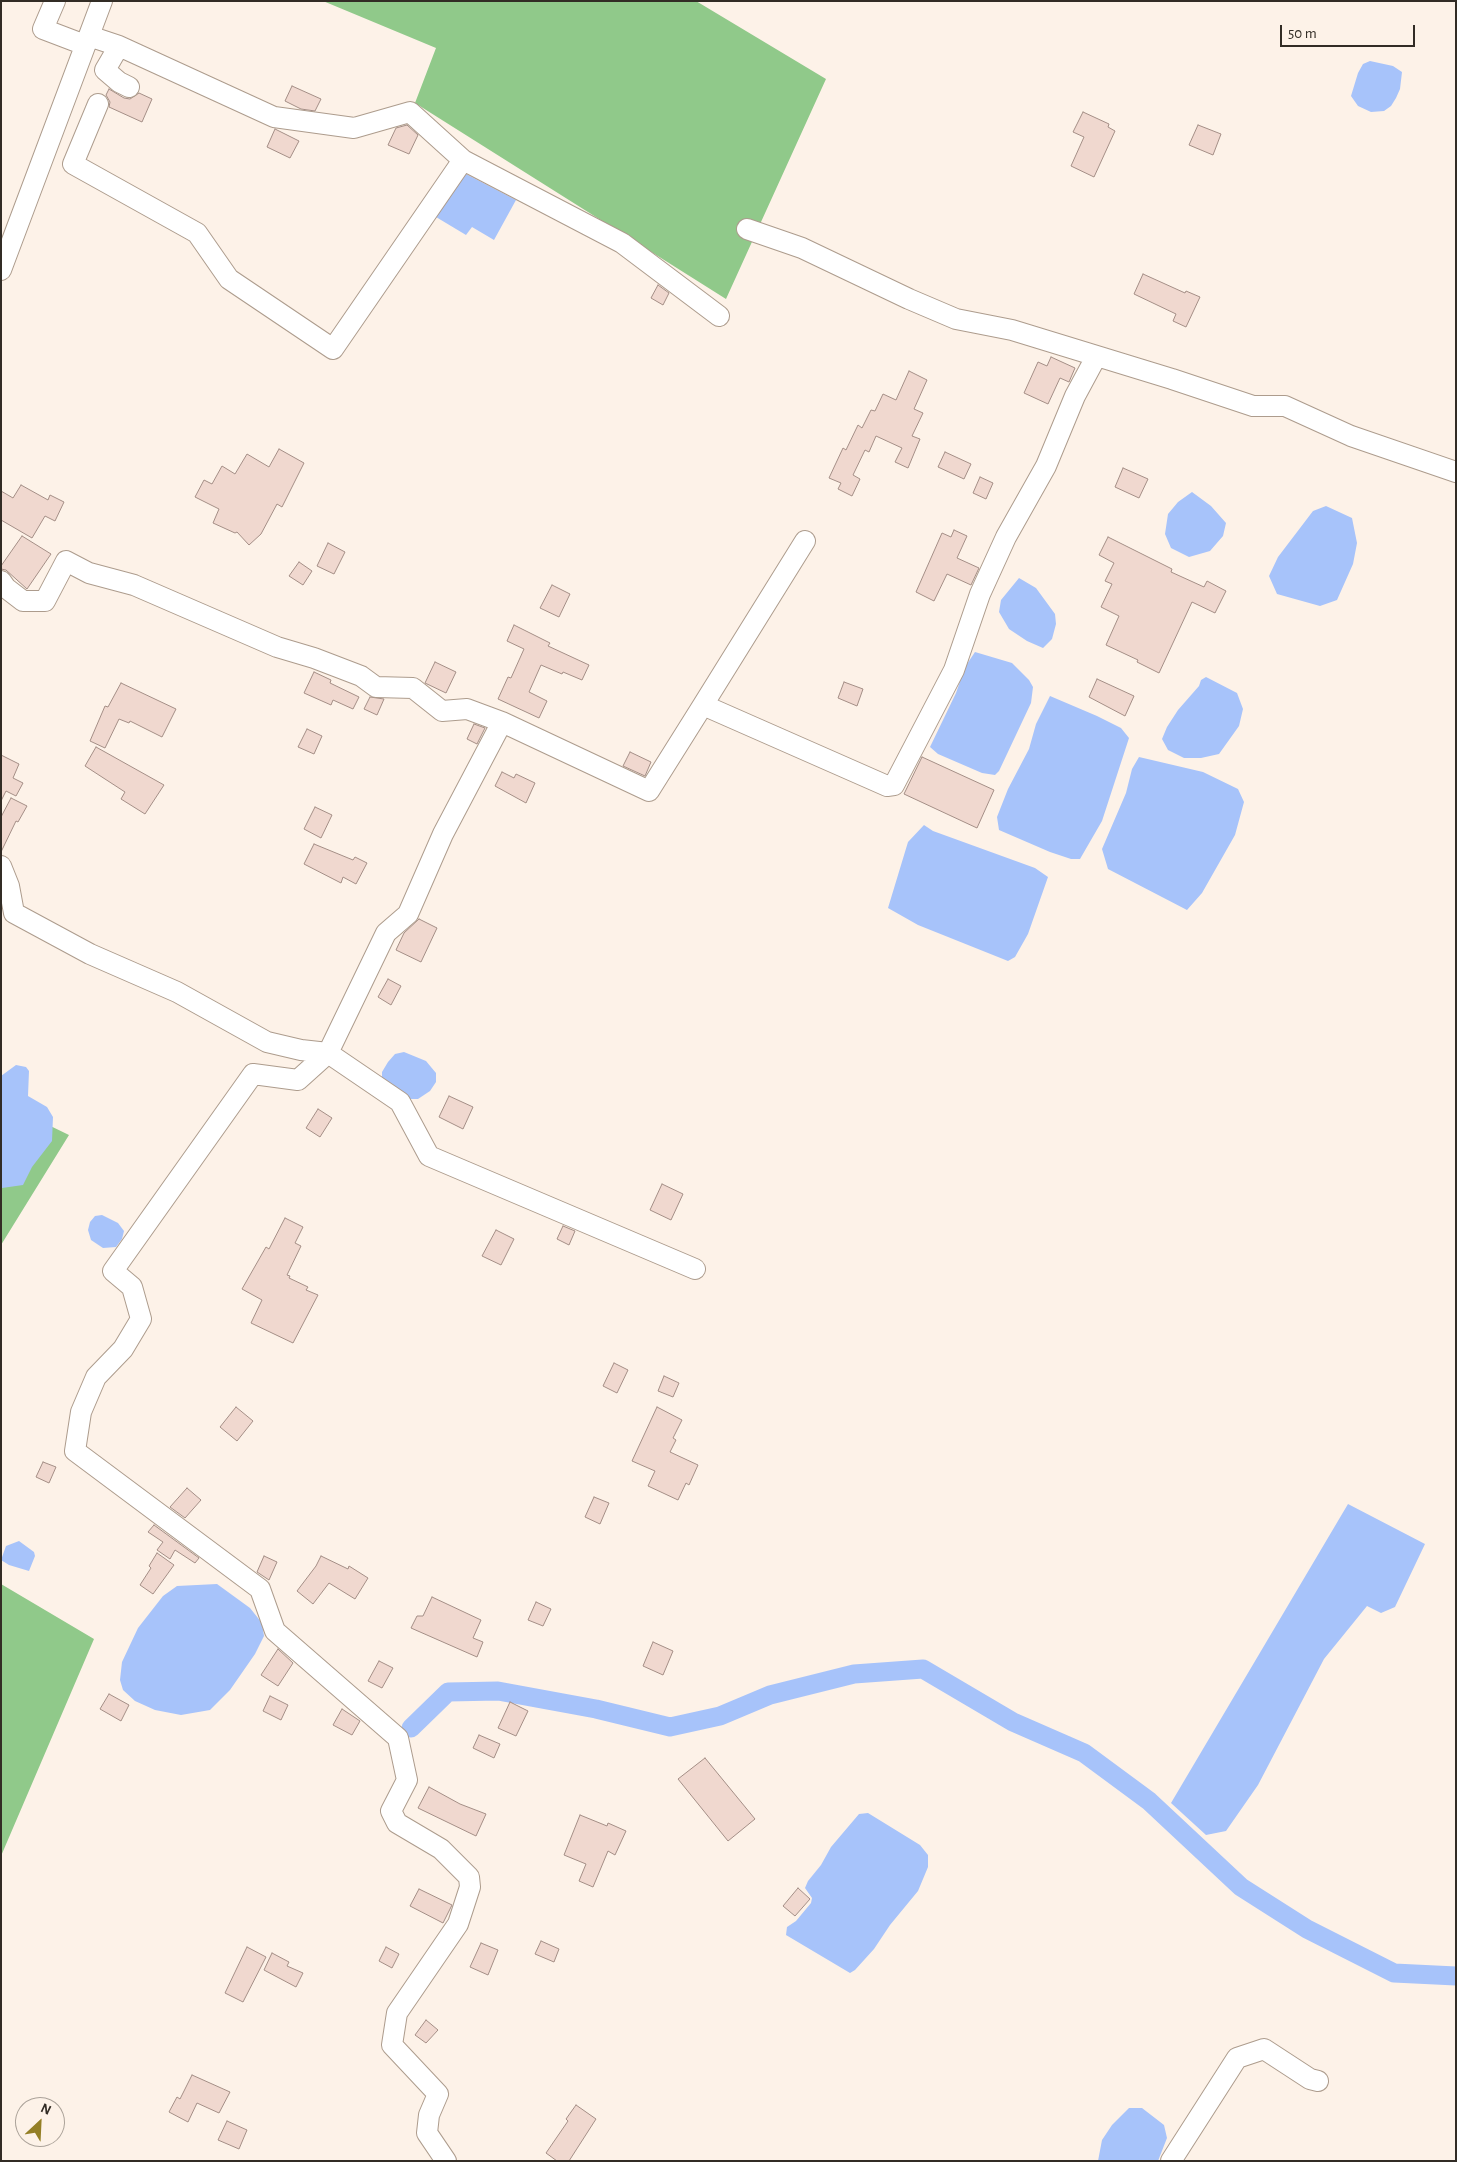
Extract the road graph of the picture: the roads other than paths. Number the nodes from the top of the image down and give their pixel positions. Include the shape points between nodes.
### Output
1 (55, 1) edge
2 (102, 1) edge
3 (87, 41) junction
4 (119, 46) junction
5 (128, 87) dead end
6 (98, 104) dead end
7 (464, 160) junction
8 (747, 229) dead end
9 (1, 270) edge
10 (719, 316) dead end
11 (1096, 357) junction
12 (1456, 472) edge
13 (805, 541) dead end
14 (1, 581) edge
15 (703, 705) junction
16 (502, 722) junction
17 (1, 866) edge
18 (328, 1053) junction
19 (695, 1269) dead end
20 (1318, 2081) dead end
21 (446, 2161) edge
22 (1171, 2161) edge

1 - 3 street via 43,29
2 - 3 street
3 - 4 street
3 - 9 street
4 - 5 street via 105,70
4 - 7 street via 274,117 354,128 410,112
6 - 7 street via 73,164 197,233 229,279 333,349
7 - 10 street via 622,243
8 - 11 street via 802,248 956,319 1012,330
11 - 12 street via 1253,406 1286,406 1351,436
11 - 15 street via 1075,396 1046,466 1006,537 980,594 954,670 894,785 887,786
13 - 15 street
14 - 16 street via 23,601 45,601 66,561 89,573 134,585 277,647 361,676 376,687 413,688 442,711 467,709
15 - 16 street via 650,791
16 - 18 street via 443,834 408,914 386,933
17 - 18 street via 14,913 90,954 177,992 268,1042
18 - 19 street via 400,1102 429,1156
18 - 21 street via 298,1080 253,1074 113,1270 132,1287 141,1319 124,1349 96,1376 81,1412 75,1451 260,1589 275,1631 398,1738 407,1780 391,1811 397,1823 441,1849 469,1877 470,1887 458,1924 396,2013 392,2045 438,2094 429,2115 428,2133
20 - 22 street via 1264,2049 1237,2058

